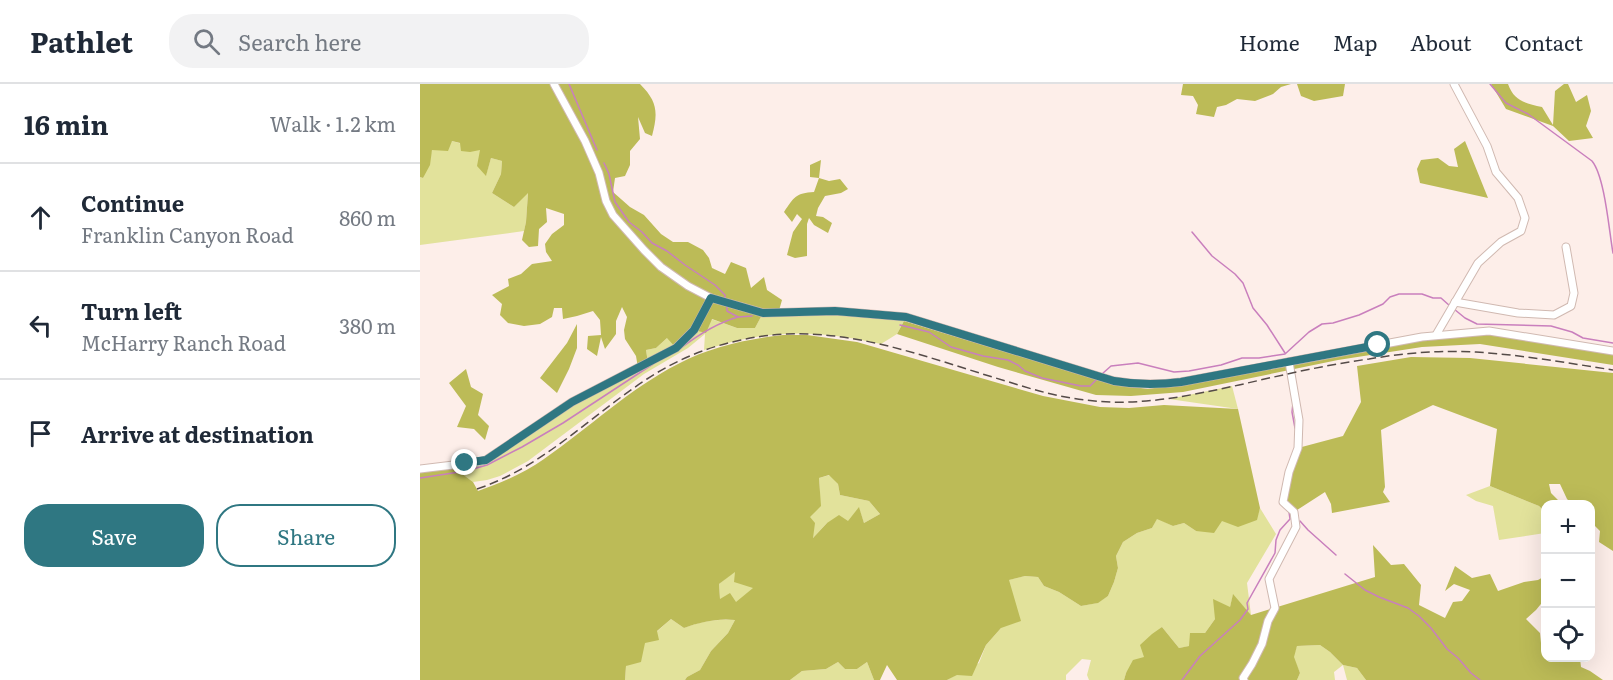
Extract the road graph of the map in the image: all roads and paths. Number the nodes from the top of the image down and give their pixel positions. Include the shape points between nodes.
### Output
1 (554, 84) edge
2 (1454, 84) edge
3 (1566, 247) dead end
4 (711, 298) junction
5 (1455, 302) junction
6 (1436, 335) junction
7 (1613, 351) edge
8 (1289, 362) junction
9 (420, 469) edge
10 (1244, 680) edge

1 - 4 street via 585,141 613,215 661,267
2 - 5 street via 1487,146 1496,172 1518,198 1525,218 1521,231 1501,242 1478,263
3 - 5 street via 1574,293 1570,306 1554,315
4 - 8 street via 763,313 835,311 906,317 1134,384 1169,384
4 - 9 street via 694,330 676,348 572,402 486,460
5 - 6 street
6 - 7 street via 1489,331
6 - 8 street
8 - 10 street via 1299,420 1298,448 1283,502 1294,512 1296,528 1269,579 1275,608

